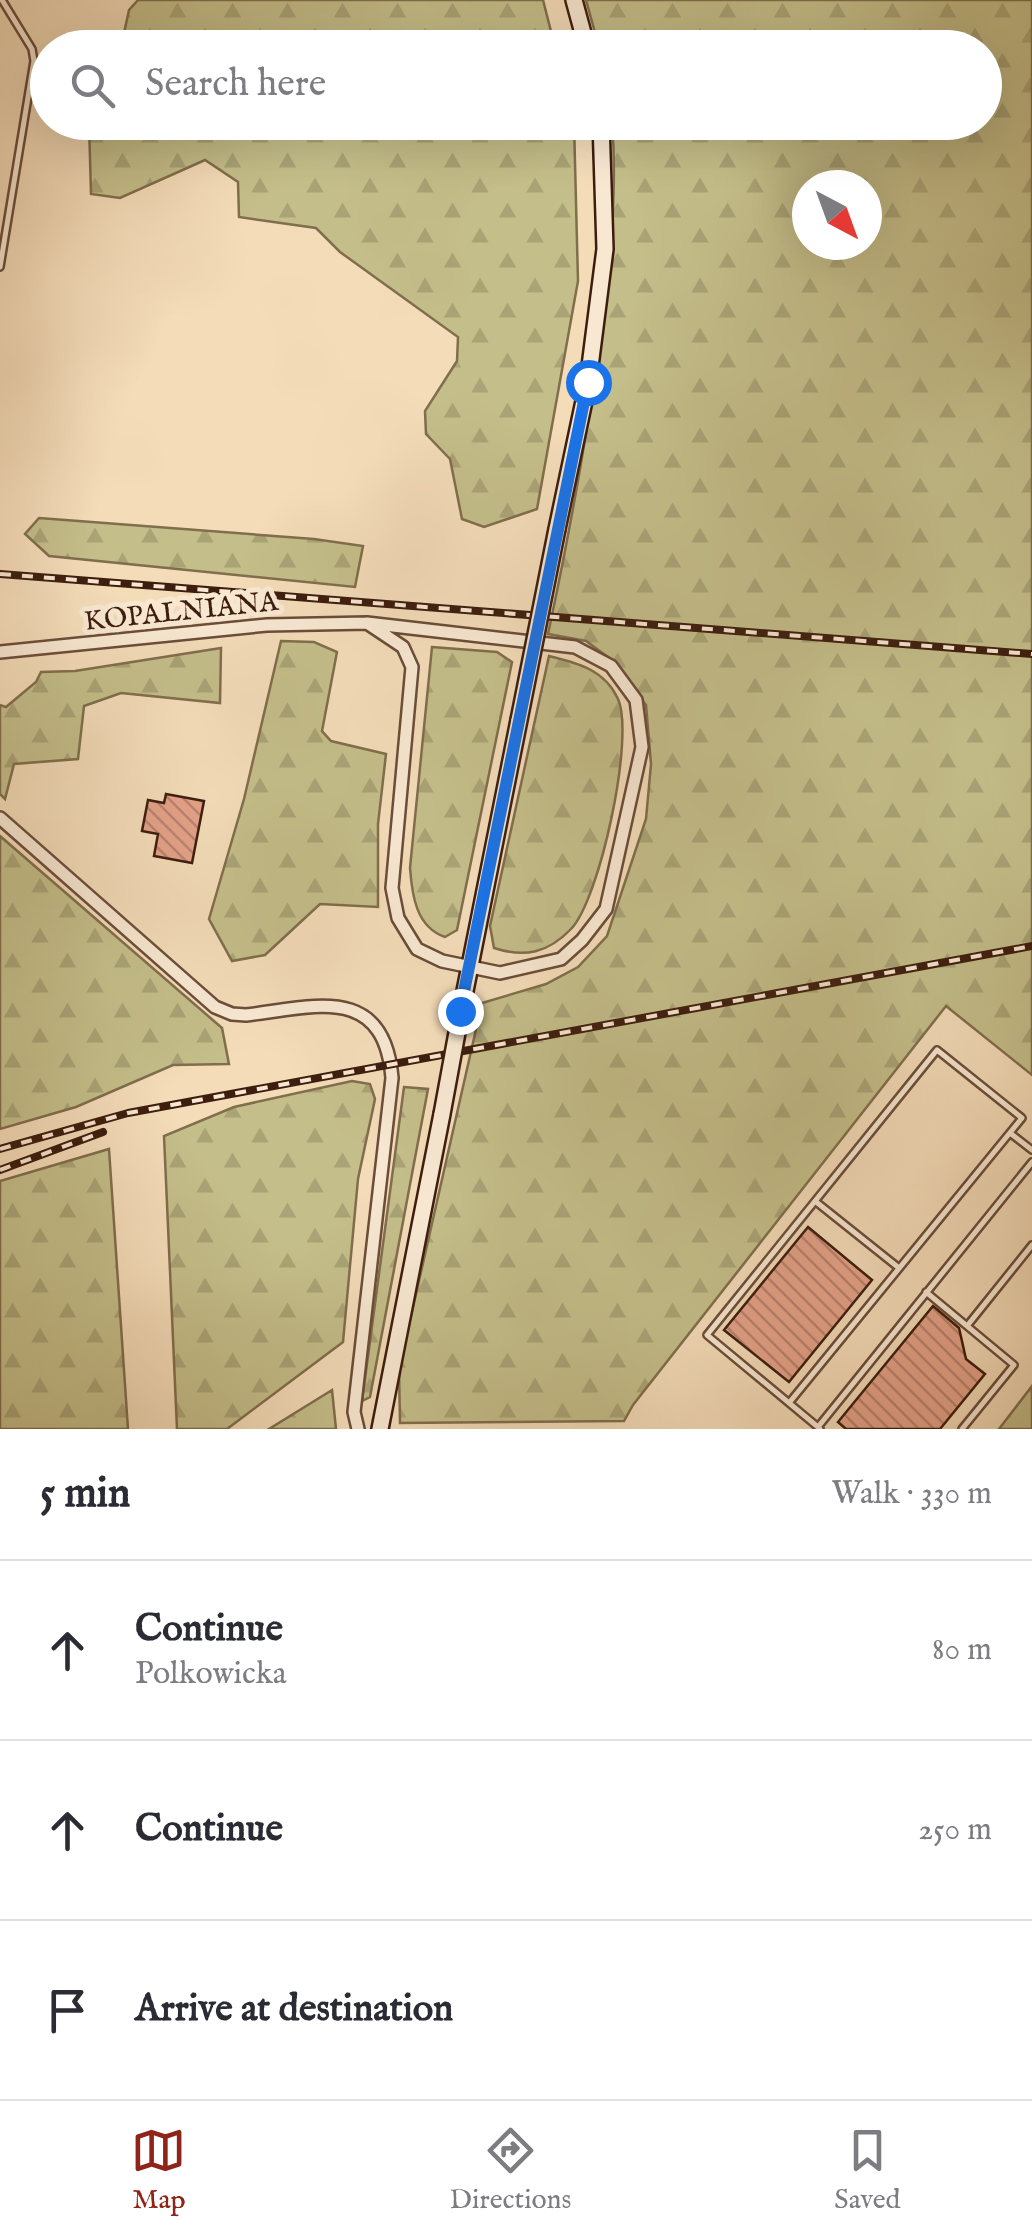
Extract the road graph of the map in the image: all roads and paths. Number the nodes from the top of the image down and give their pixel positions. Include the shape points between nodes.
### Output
1 (2, 0) edge
2 (574, 0) edge
3 (582, 30) edge
4 (30, 45) edge
5 (30, 86) edge
6 (602, 140) edge
7 (0, 267) edge
8 (367, 623) junction
9 (0, 652) edge
10 (0, 818) edge
11 (470, 968) junction
12 (1010, 1132) junction
13 (1032, 1150) edge
14 (1032, 1162) edge
15 (815, 1201) junction
16 (1032, 1244) edge
17 (899, 1268) junction
18 (926, 1292) junction
19 (967, 1326) junction
20 (789, 1403) junction
21 (819, 1428) edge
22 (358, 1429) edge
23 (380, 1429) edge
24 (962, 1429) edge

1 - 4 lane
2 - 3 main road
5 - 7 lane
6 - 11 main road, bridge via 605,249 588,382
8 - 9 street, KOPALNIANA via 267,625
8 - 11 street, KOPALNIANA via 403,647 412,667 392,888 398,918 417,949
8 - 11 street, KOPALNIANA via 574,647 611,666 636,700 642,747 606,908 562,958 500,973
10 - 22 street via 215,1007 246,1015 333,1004 355,1010 384,1042 392,1078 354,1412
11 - 23 main road, bridge
12 - 13 lane
12 - 15 lane via 1022,1118 937,1050
12 - 17 lane
14 - 18 lane
15 - 17 lane
15 - 20 lane via 707,1335
16 - 19 lane
17 - 20 lane
18 - 19 lane
18 - 21 lane
19 - 24 lane via 1014,1365
20 - 21 lane

